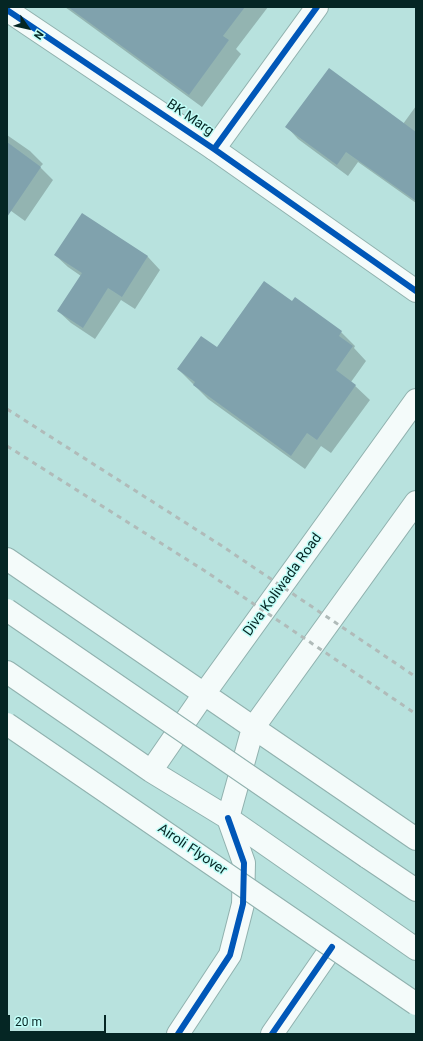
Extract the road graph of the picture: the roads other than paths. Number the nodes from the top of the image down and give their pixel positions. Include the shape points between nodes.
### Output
1 (317, 7) edge
2 (7, 10) edge
3 (214, 149) junction
4 (416, 291) edge
5 (416, 400) edge
6 (416, 502) edge
7 (7, 559) edge
8 (7, 610) edge
9 (7, 672) edge
10 (204, 694) junction
11 (7, 724) edge
12 (253, 728) junction
13 (152, 771) junction
14 (228, 818) junction
15 (416, 839) edge
16 (416, 890) edge
17 (332, 946) junction
18 (416, 949) edge
19 (416, 1004) edge
20 (178, 1034) edge
21 (272, 1034) edge

1 - 3 main road
2 - 3 main road, BK Marg
3 - 4 main road, BK Marg
5 - 10 main road, Diva Koliwada Road
6 - 12 main road
7 - 10 main road
8 - 16 main road, bridge
9 - 13 main road
10 - 12 main road
10 - 13 main road, Diva Koliwada Road
11 - 17 main road, Airoli Flyover, bridge
12 - 14 main road
12 - 15 main road
13 - 14 main road
14 - 18 main road
14 - 20 main road via 244,863 243,904 230,954
17 - 19 main road, Airoli Flyover, bridge
17 - 21 main road

